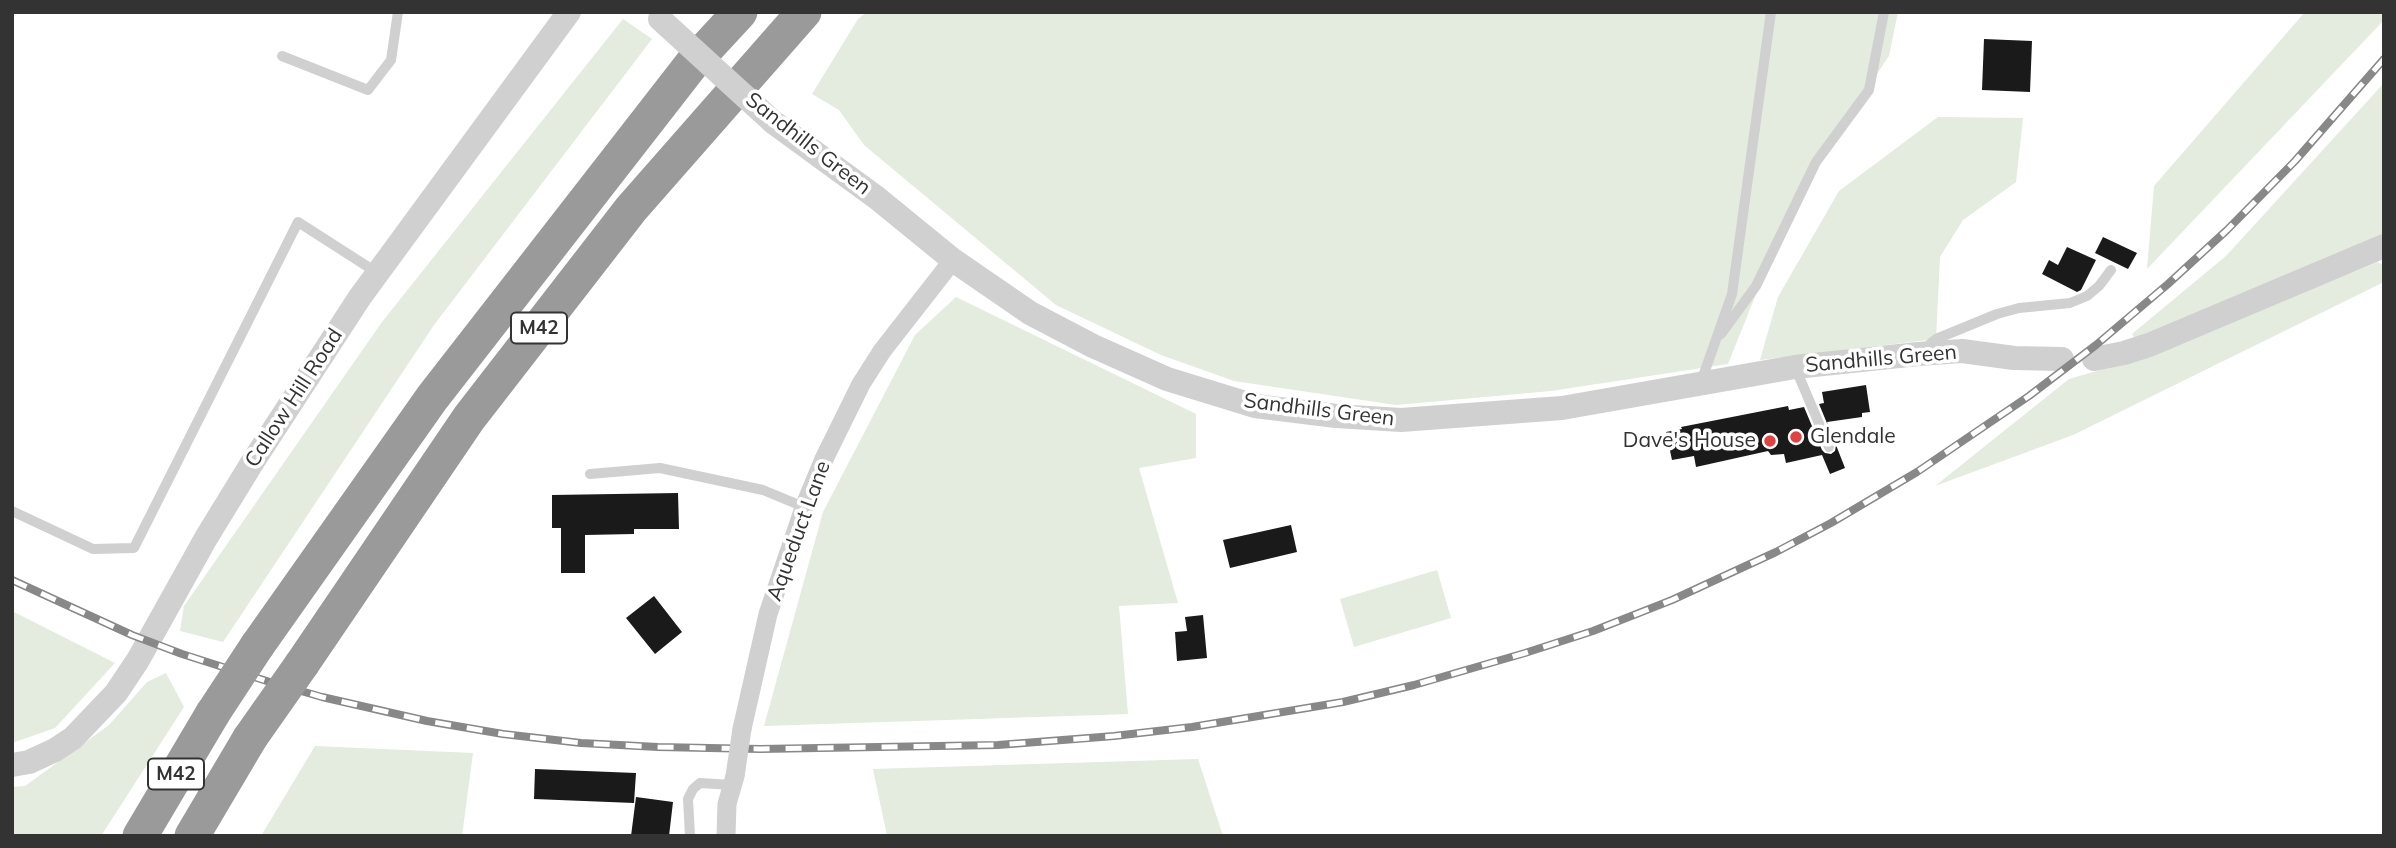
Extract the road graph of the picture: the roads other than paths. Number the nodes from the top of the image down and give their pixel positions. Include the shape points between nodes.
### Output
1 (398, 12) edge
2 (569, 12) edge
3 (740, 12) edge
4 (804, 12) edge
5 (1771, 12) edge
6 (1884, 12) edge
7 (657, 16) edge
8 (282, 56) dead end
9 (2384, 246) edge
10 (953, 260) junction
11 (2111, 270) dead end
12 (377, 273) junction
13 (1715, 343) junction
14 (1918, 354) junction
15 (2062, 359) joint
16 (2094, 359) joint
17 (1795, 367) junction
18 (1701, 382) junction
19 (1829, 447) dead end
20 (590, 474) dead end
21 (804, 507) junction
22 (12, 511) edge
23 (12, 765) edge
24 (734, 780) junction
25 (140, 836) edge
26 (192, 836) edge
27 (690, 836) edge
28 (726, 836) edge

1 - 8 lane via 391,60 368,90
2 - 12 street, Callow Hill Road
3 - 25 highway, M42, bridge via 691,65 432,398 257,646
4 - 26 highway, M42, bridge via 631,209 478,407 250,738
5 - 13 lane via 1732,294
6 - 13 lane via 1869,90 1815,162 1756,286
7 - 10 street, Sandhills Green, bridge via 773,122
9 - 16 street via 2149,345
10 - 18 street, Sandhills Green via 1030,313 1093,346 1167,379 1255,406 1401,421 1562,408
10 - 21 street, Aqueduct Lane via 861,384
11 - 14 lane via 2087,296 2070,303 1997,314 1936,339
12 - 22 lane via 298,222 134,548 93,549
12 - 23 street, Callow Hill Road via 252,463 116,693 74,738 29,762
13 - 18 lane
14 - 15 street, Sandhills Green via 1962,351
14 - 17 street, Sandhills Green
15 - 16 street
17 - 18 street, Sandhills Green
17 - 19 lane
20 - 21 lane via 660,468 763,490
21 - 24 street, Aqueduct Lane, bridge via 768,614
24 - 27 lane via 700,783 693,789 688,799
24 - 28 street, Aqueduct Lane via 727,804

